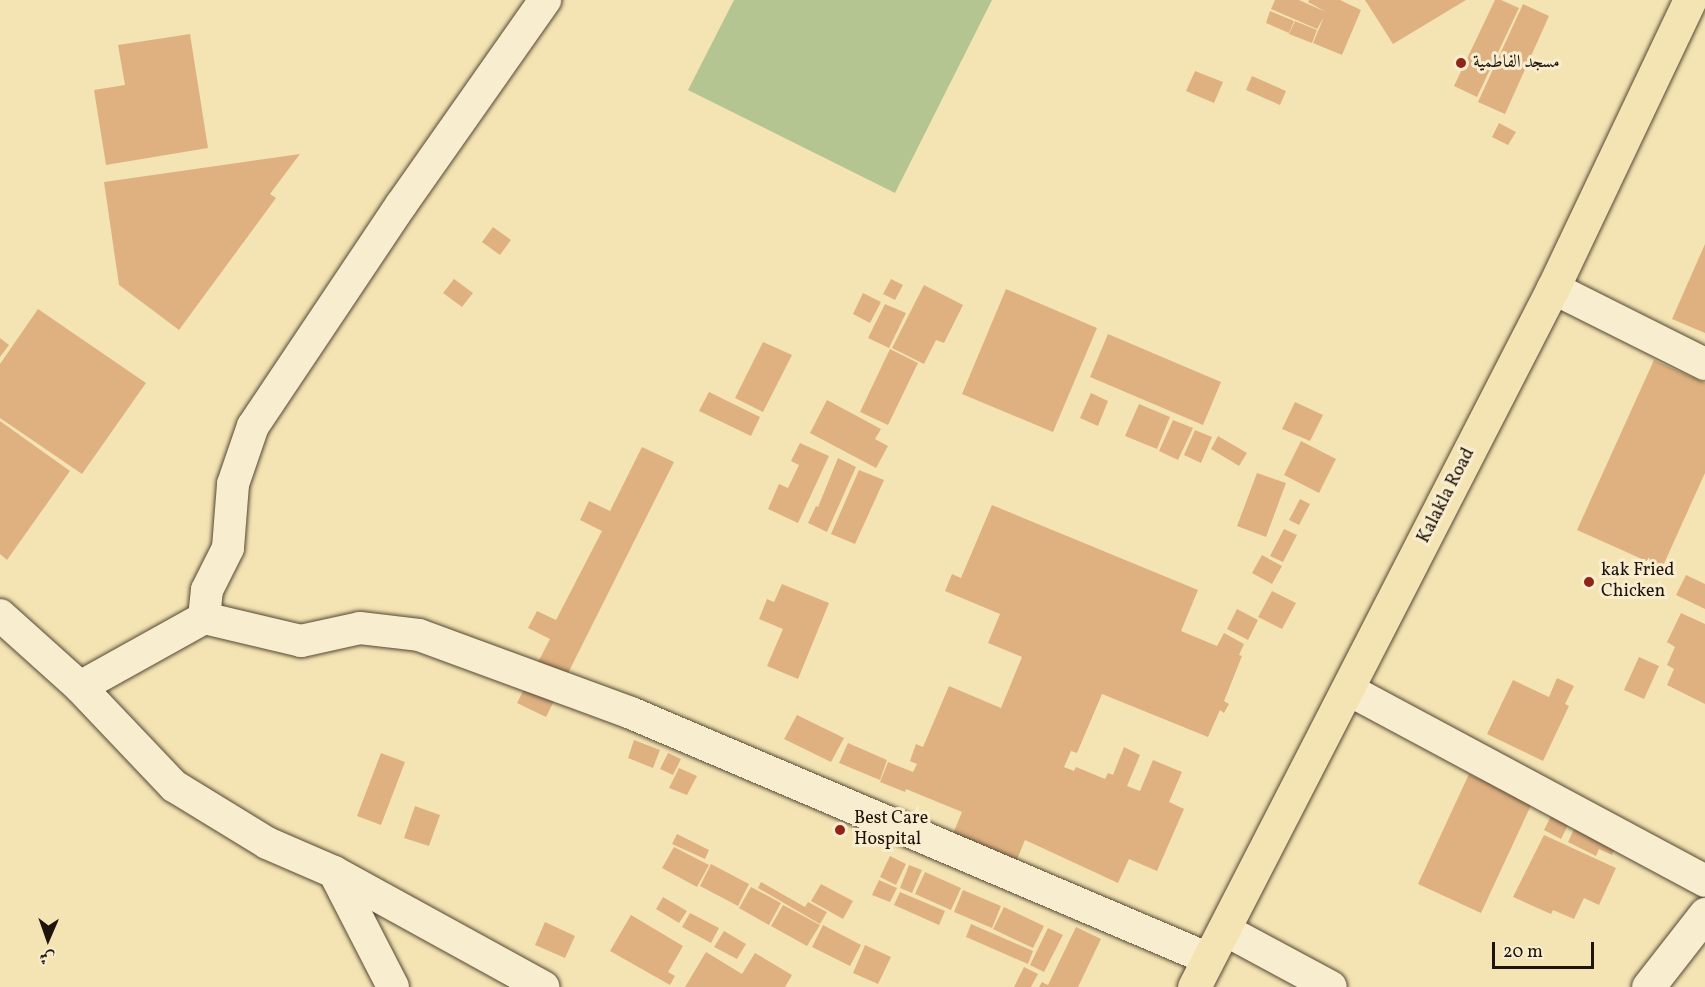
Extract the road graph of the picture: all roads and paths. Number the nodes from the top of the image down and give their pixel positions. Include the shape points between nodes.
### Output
1 (545, 0) edge
2 (1689, 0) edge
3 (1553, 288) junction
4 (1705, 364) edge
5 (0, 615) edge
6 (204, 618) junction
7 (80, 687) junction
8 (1349, 690) junction
9 (334, 872) junction
10 (1705, 881) edge
11 (1705, 914) edge
12 (1225, 930) junction
13 (1202, 973) edge
14 (393, 987) edge
15 (543, 987) edge
16 (1331, 987) edge
17 (1648, 987) edge

1 - 6 street via 253,426 233,484 228,548 207,590
2 - 3 main road, Kalakla Road
3 - 4 street
3 - 8 main road, Kalakla Road
5 - 7 street
6 - 7 street
6 - 13 street via 301,641 360,628 419,635 631,713
7 - 9 street via 174,786 267,843
8 - 10 street
8 - 12 main road, Kalakla Road
9 - 14 street
9 - 15 street
11 - 17 street
12 - 13 main road, Kalakla Road
12 - 16 street

